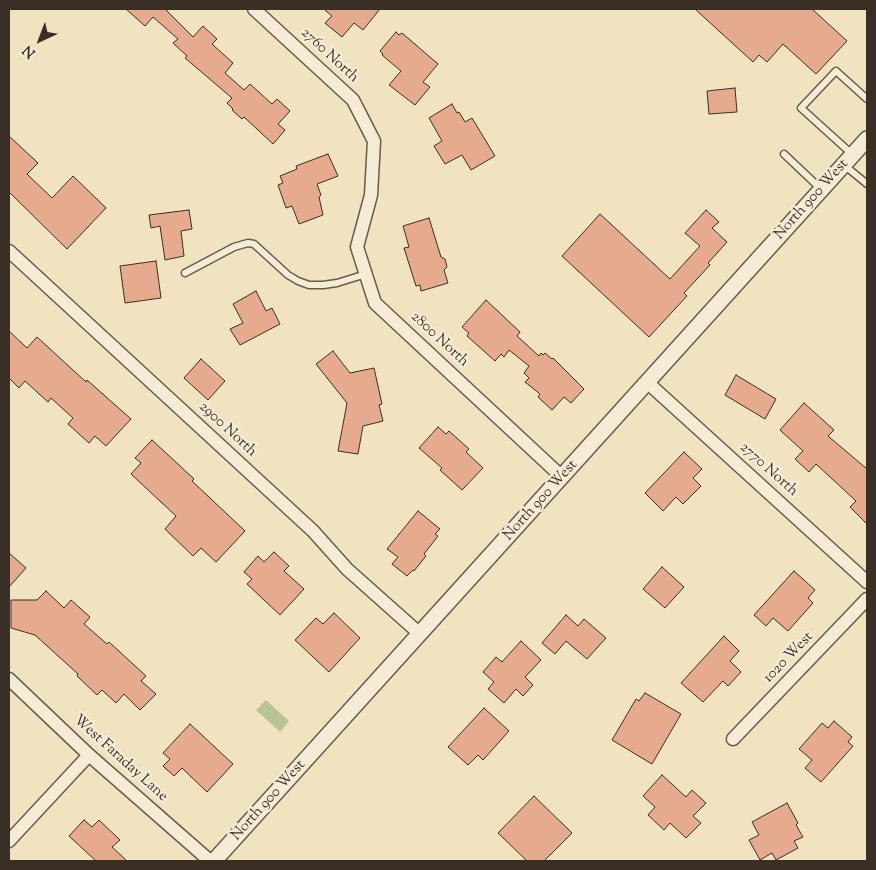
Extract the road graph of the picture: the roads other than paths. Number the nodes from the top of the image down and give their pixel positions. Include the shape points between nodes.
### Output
1 (254, 9) edge
2 (867, 99) edge
3 (867, 139) edge
4 (784, 154) dead end
5 (849, 160) junction
6 (867, 184) edge
7 (822, 190) junction
8 (371, 194) joint
9 (9, 251) edge
10 (185, 273) dead end
11 (366, 274) junction
12 (648, 382) junction
13 (562, 477) junction
14 (867, 582) edge
15 (867, 599) edge
16 (420, 634) junction
17 (9, 679) edge
18 (733, 739) dead end
19 (90, 754) junction
20 (9, 841) edge
21 (210, 861) edge
22 (214, 861) edge

1 - 8 street, 2760 North via 353,100 374,141
2 - 5 lane via 836,71 801,108
3 - 5 street, North 900 West
4 - 7 lane
5 - 6 lane
5 - 7 street, North 900 West
7 - 12 street, North 900 West
8 - 11 street, 2800 North via 357,247
9 - 16 street, 2900 North
10 - 11 lane via 248,243 254,244 288,275 309,285 323,286
11 - 13 street, 2800 North via 375,302
12 - 13 street, North 900 West
12 - 14 street, 2770 North
13 - 16 street, North 900 West
15 - 18 street, 1020 West
16 - 22 street, North 900 West
17 - 19 street, West Faraday Lane
19 - 20 street
19 - 21 street, West Faraday Lane

